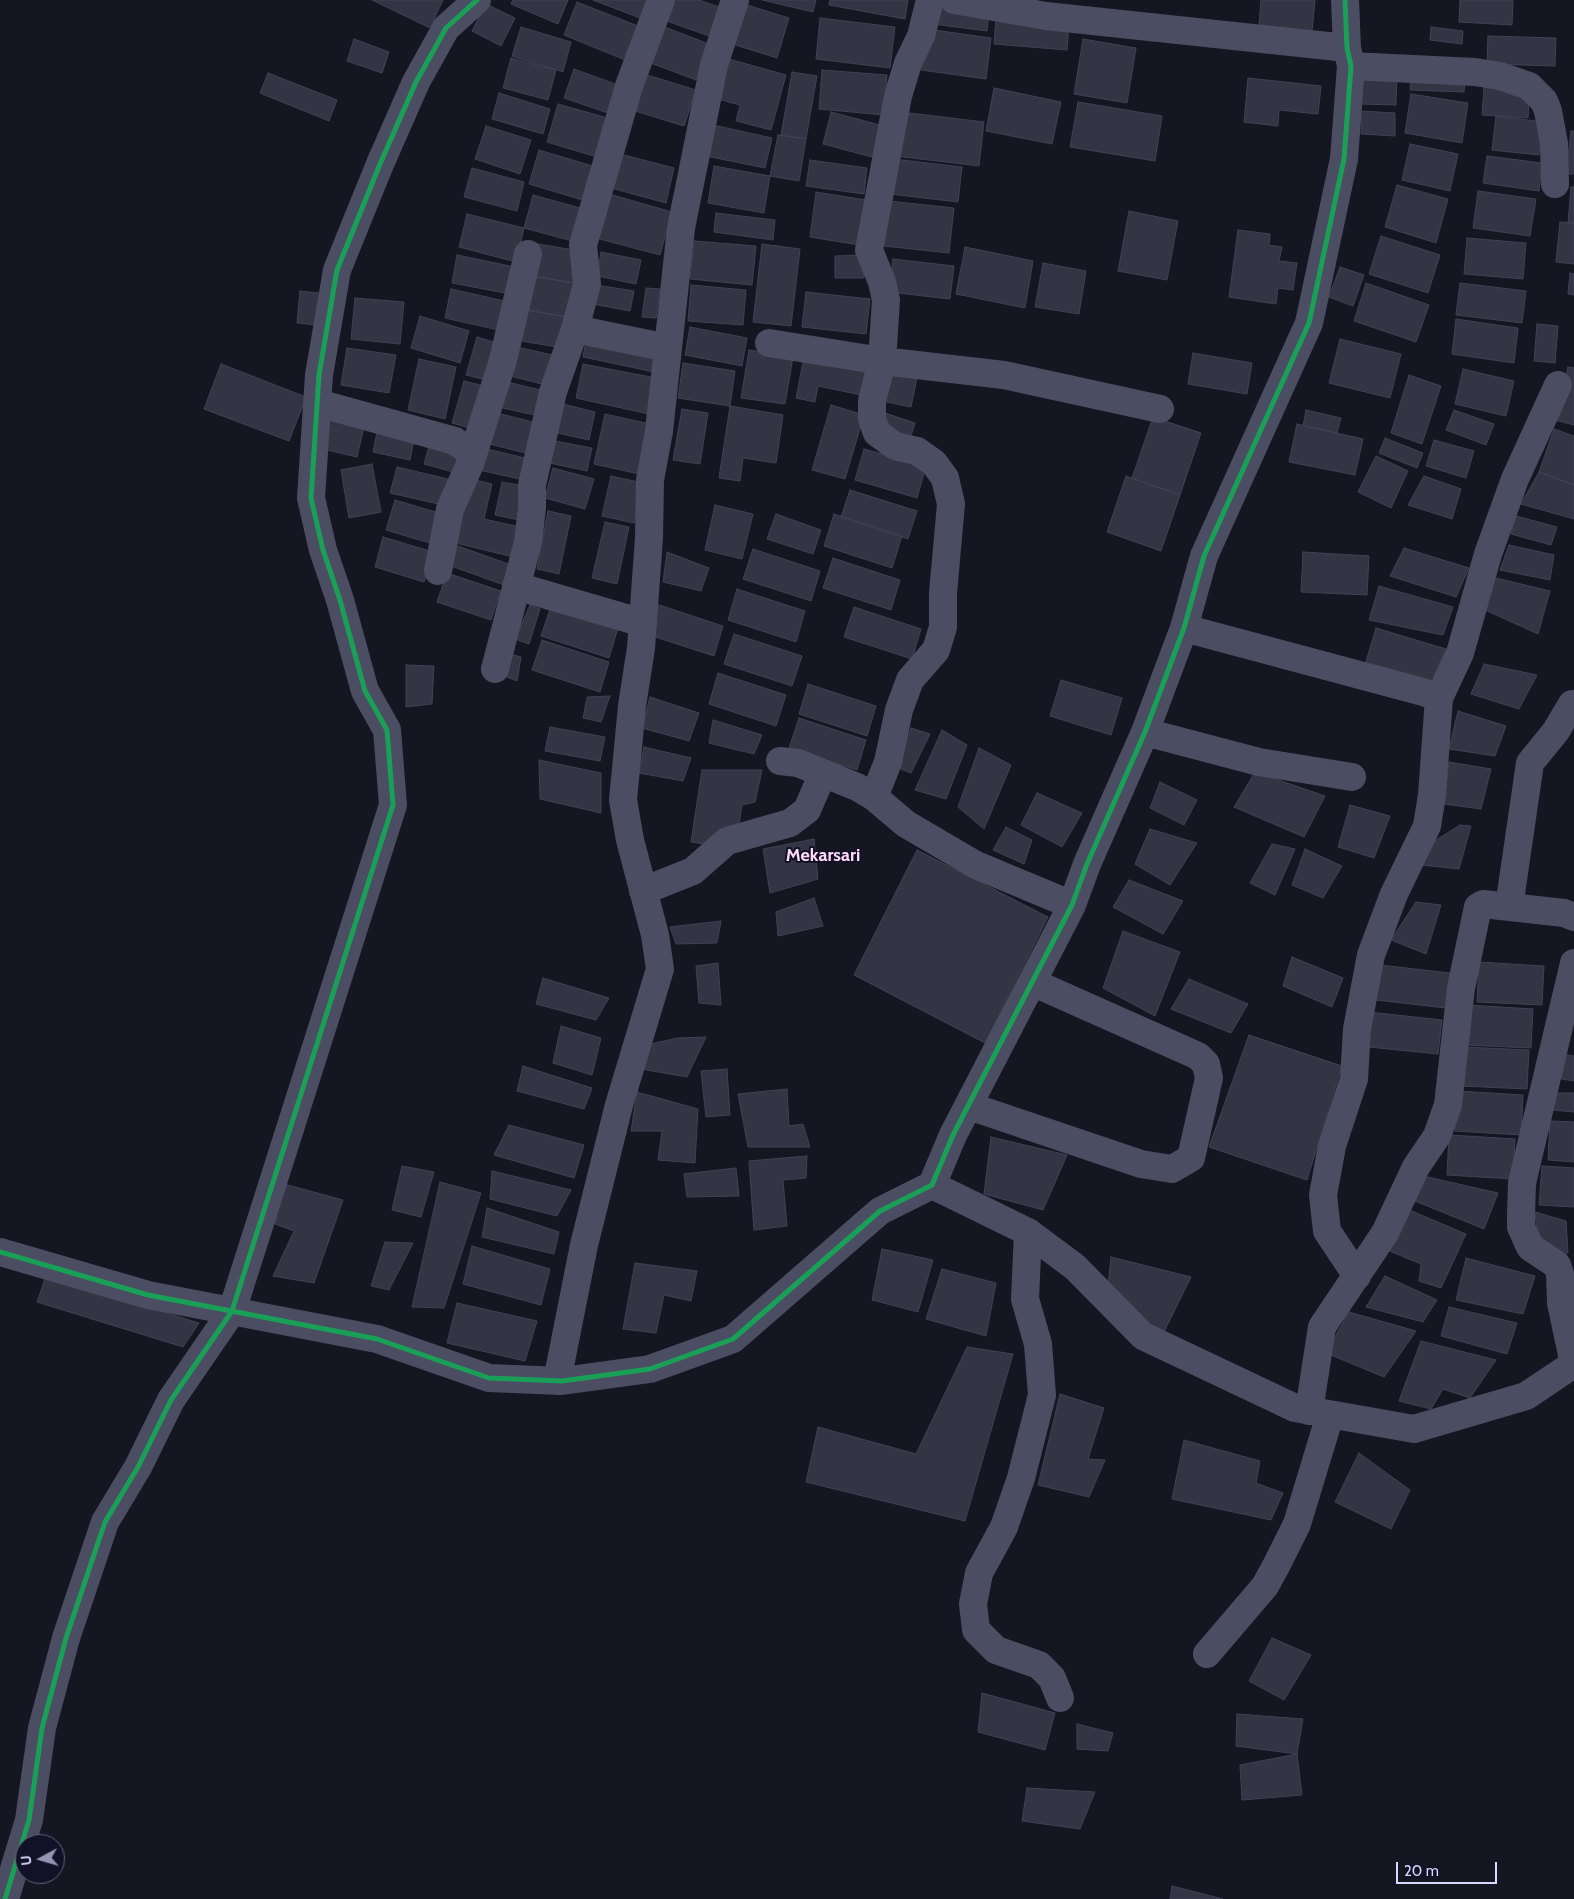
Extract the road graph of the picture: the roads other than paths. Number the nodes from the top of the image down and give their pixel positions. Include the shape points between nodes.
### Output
1 (477, 0) edge
2 (661, 0) edge
3 (735, 0) edge
4 (930, 0) edge
5 (954, 0) edge
6 (1345, 0) edge
7 (1349, 57) junction
8 (1555, 184) dead end
9 (528, 254) dead end
10 (575, 329) junction
11 (769, 343) dead end
12 (668, 348) junction
13 (882, 361) junction
14 (1558, 385) dead end
15 (318, 403) junction
16 (1160, 409) dead end
17 (473, 454) junction
18 (438, 571) dead end
19 (516, 586) junction
20 (642, 623) junction
21 (1184, 628) junction
22 (494, 669) dead end
23 (1438, 698) junction
24 (1572, 704) dead end
25 (1145, 732) junction
26 (780, 761) dead end
27 (823, 773) junction
28 (1352, 776) dead end
29 (874, 797) junction
30 (643, 891) junction
31 (1072, 906) junction
32 (1509, 907) junction
33 (1574, 917) edge
34 (1574, 963) edge
35 (1034, 983) junction
36 (969, 1106) junction
37 (932, 1185) junction
38 (1028, 1232) junction
39 (0, 1252) edge
40 (1356, 1276) junction
41 (232, 1311) junction
42 (1574, 1364) edge
43 (557, 1381) junction
44 (1320, 1413) junction
45 (1207, 1654) dead end
46 (1060, 1698) dead end
47 (5, 1899) edge

1 - 15 street via 446,28 416,82 337,270 319,375
2 - 10 street via 629,86 583,245 587,284
3 - 12 street via 714,65 695,149 681,228
4 - 13 street via 921,36 898,96 869,250 886,300
5 - 7 street via 1046,16
6 - 7 street
7 - 8 street via 1500,76 1529,86 1544,101 1548,111 1554,143
7 - 21 street via 1344,159 1309,322 1204,556
9 - 17 street via 503,360
10 - 12 street
10 - 19 street via 553,392 532,485 528,542
11 - 13 street
12 - 20 street via 650,480
13 - 16 street via 1004,375
13 - 29 street via 872,401 872,419 877,433 895,446 917,452 934,463 945,478 951,504 943,593 944,626 936,650 910,680 898,710 888,762
14 - 23 street via 1515,479 1488,554 1460,653
15 - 17 street via 455,441
15 - 41 street via 311,498 365,691 387,730 393,805
17 - 18 street via 450,509
19 - 20 street
19 - 22 street
20 - 30 street via 623,800
21 - 23 street
21 - 25 street
23 - 40 street via 1427,826 1394,894 1372,955 1357,1029 1354,1079 1332,1146 1323,1195 1326,1230
24 - 32 street via 1556,731 1530,763
25 - 28 street via 1259,762
25 - 31 street
26 - 27 street via 798,763
27 - 29 street
27 - 30 street via 806,810 790,823 728,840 693,871
29 - 31 street via 906,824 976,865
30 - 43 street via 660,969 619,1105 584,1245
31 - 35 street
32 - 33 street
32 - 40 street via 1482,904 1478,907 1461,988 1448,1105 1437,1136 1416,1168 1385,1233
34 - 42 street via 1522,1183 1521,1214 1521,1227 1530,1246 1557,1265
35 - 36 street
35 - 36 street via 1198,1056 1206,1064 1209,1078 1191,1158 1172,1169 1141,1164
36 - 37 street
37 - 38 street
37 - 43 street via 880,1211 733,1339 650,1369
38 - 44 street via 1075,1267 1143,1336 1295,1408
38 - 46 street via 1025,1299 1038,1344 1042,1395 1021,1478 1004,1527 979,1573 973,1604 976,1630 996,1650 1039,1665 1052,1678
39 - 41 street via 148,1294
40 - 44 street via 1322,1327
41 - 43 street via 377,1339 489,1378
41 - 47 street via 171,1400 138,1467 105,1522 66,1638 42,1728 29,1820
42 - 44 street via 1526,1396 1414,1429
44 - 45 street via 1297,1524 1265,1586

